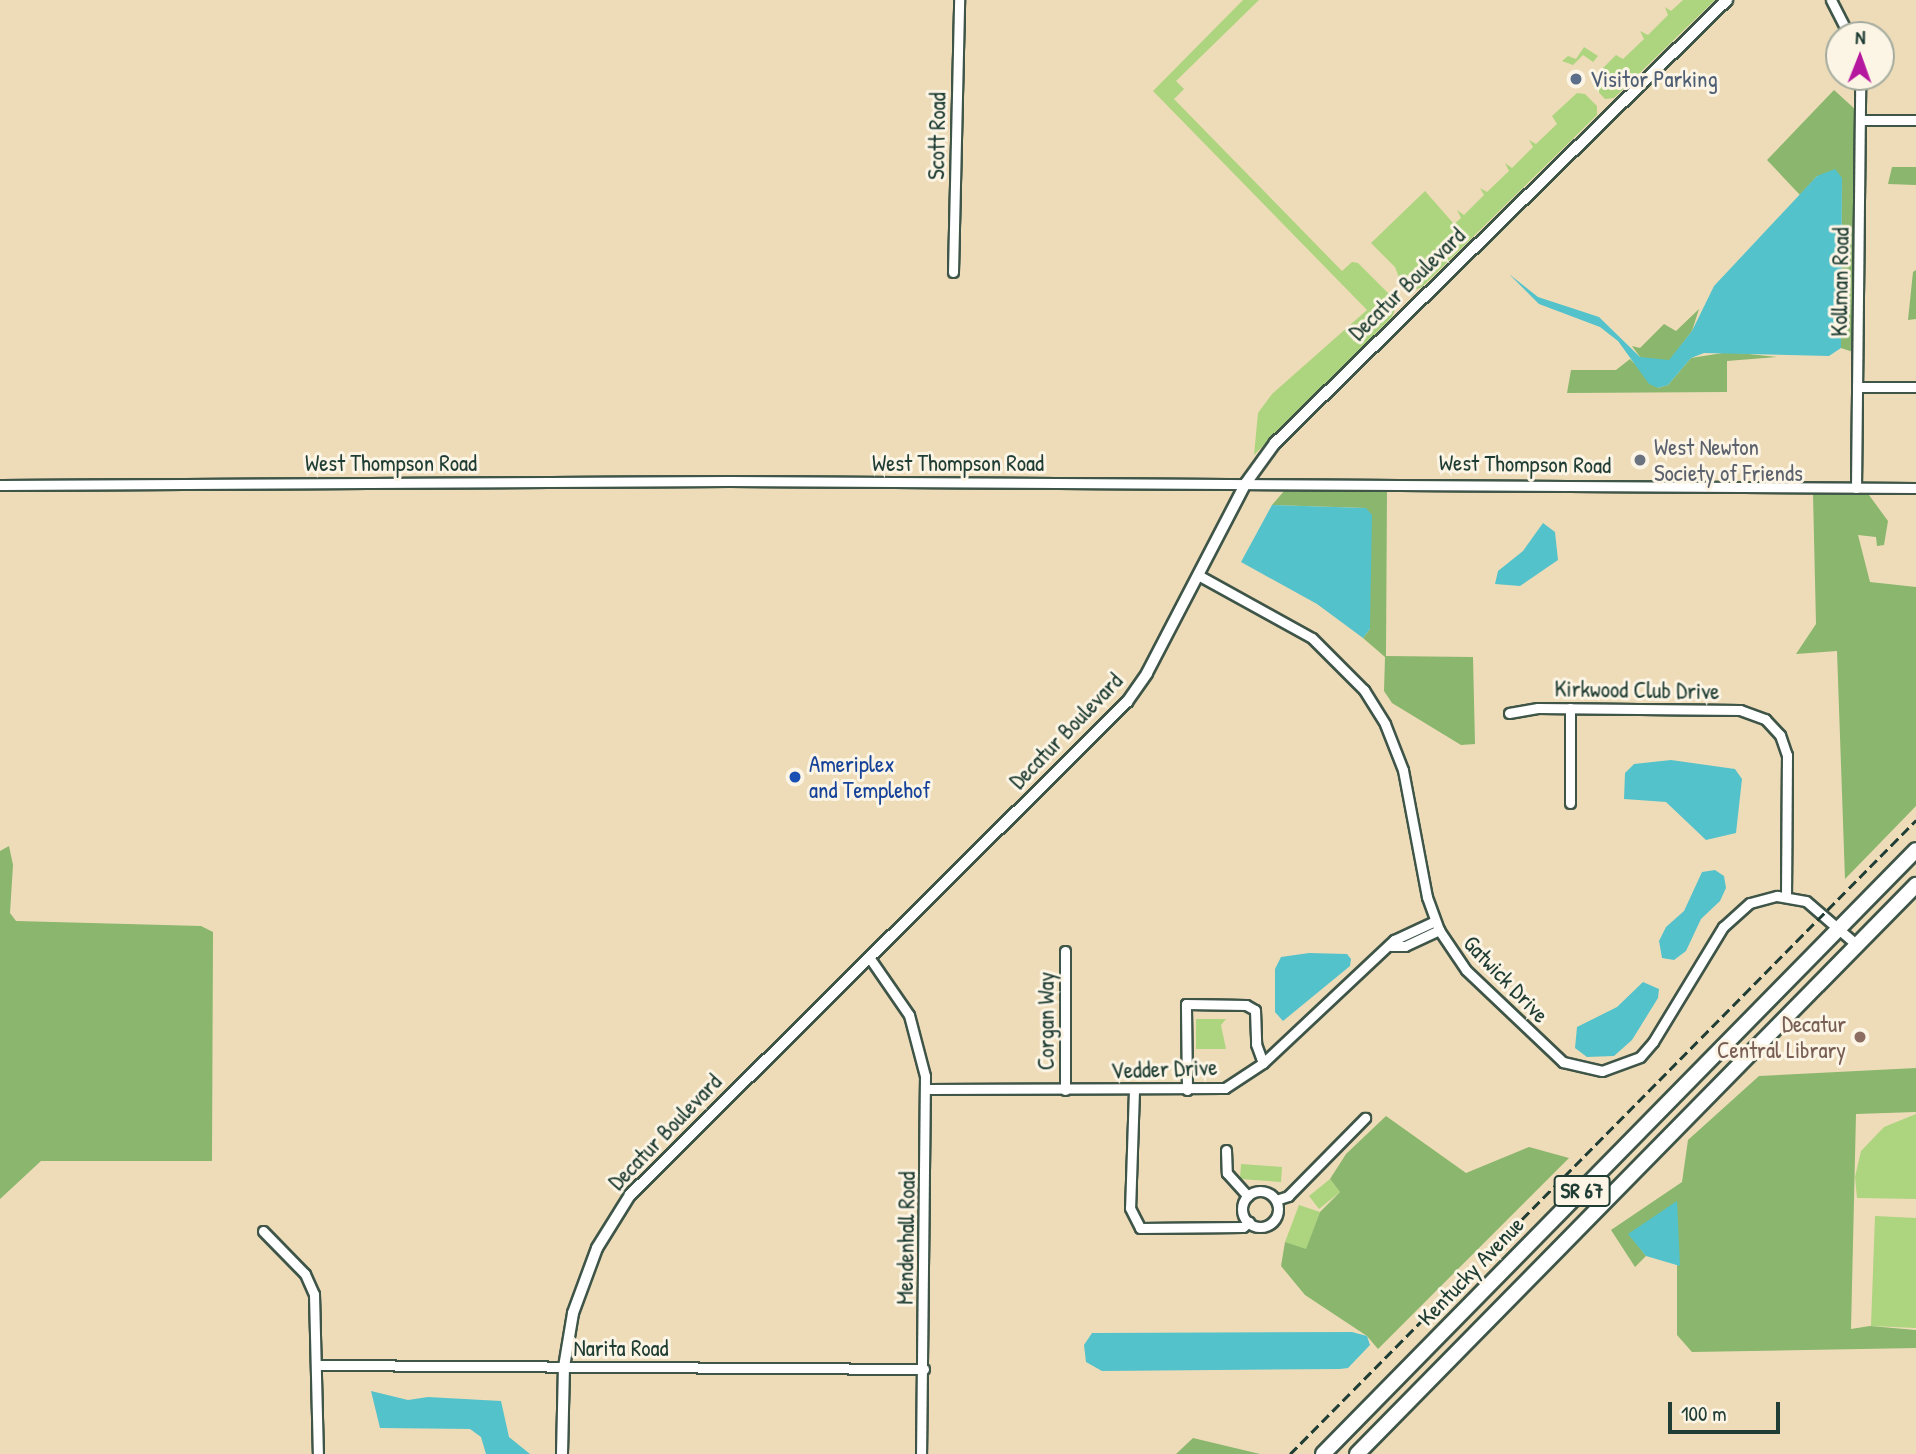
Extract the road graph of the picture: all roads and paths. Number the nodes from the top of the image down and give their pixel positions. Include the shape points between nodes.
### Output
1 (959, 0) edge
2 (1727, 0) edge
3 (1831, 0) edge
4 (1842, 21) edge
5 (1861, 91) edge
6 (1863, 120) junction
7 (1916, 121) edge
8 (953, 272) dead end
9 (1857, 387) junction
10 (1916, 387) edge
11 (1246, 483) junction
12 (0, 485) edge
13 (1856, 488) junction
14 (1916, 488) edge
15 (1198, 575) junction
16 (1570, 708) junction
17 (1509, 713) dead end
18 (1570, 803) dead end
19 (1916, 850) edge
20 (1916, 885) edge
21 (1786, 896) junction
22 (1437, 925) junction
23 (1840, 927) junction
24 (1857, 945) junction
25 (1065, 951) dead end
26 (869, 957) junction
27 (1263, 1063) junction
28 (927, 1089) junction
29 (1065, 1090) junction
30 (1133, 1090) junction
31 (1187, 1090) junction
32 (1365, 1118) dead end
33 (1226, 1150) dead end
34 (1248, 1196) junction
35 (1276, 1200) junction
36 (1249, 1222) junction
37 (263, 1231) dead end
38 (319, 1365) junction
39 (564, 1367) junction
40 (923, 1369) junction
41 (318, 1454) edge
42 (562, 1454) edge
43 (922, 1454) edge
44 (1323, 1454) edge
45 (1357, 1454) edge

1 - 8 street, Scott Road
2 - 11 street, Decatur Boulevard via 1280,437
3 - 4 street
5 - 6 street, Kollman Road
6 - 7 street
6 - 9 street, Kollman Road
9 - 10 street
9 - 13 street, Kollman Road
11 - 12 street, West Thompson Road
11 - 13 street, West Thompson Road
11 - 15 street, Decatur Boulevard
13 - 14 street, West Thompson Road
15 - 22 street, Gatwick Drive via 1312,638 1345,667 1373,702 1404,769
15 - 26 street, Decatur Boulevard via 1147,674 1122,708
16 - 17 street, Kirkwood Club Drive
16 - 18 street
16 - 21 street, Kirkwood Club Drive via 1740,710 1763,718 1780,735 1787,757
19 - 23 main road, Kentucky Avenue / SR 67
20 - 24 main road, Kentucky Avenue / SR 67
21 - 22 street, Gatwick Drive via 1750,903 1731,916 1650,1047 1625,1066 1606,1071 1577,1068 1555,1057 1466,970
21 - 23 street via 1812,904
22 - 27 street, Vedder Drive via 1405,946 1391,946
23 - 24 street
23 - 44 main road, Kentucky Avenue / SR 67
24 - 45 main road, Kentucky Avenue / SR 67
25 - 29 street, Corgan Way
26 - 28 street, Mendenhall Road via 897,992 912,1024
26 - 39 street, Decatur Boulevard via 630,1195 588,1269 573,1313
27 - 31 street, Vedder Drive via 1225,1088
27 - 31 street via 1256,1044 1255,1010 1246,1005 1186,1004
28 - 29 street, Vedder Drive
28 - 40 street, Mendenhall Road
29 - 30 street, Vedder Drive
30 - 31 street, Vedder Drive
30 - 36 street via 1130,1208 1140,1228 1243,1227
32 - 35 street via 1288,1196
33 - 34 street via 1227,1173
34 - 35 street via 1263,1191
34 - 36 street via 1243,1212
35 - 36 street via 1277,1216 1269,1224
37 - 38 street via 312,1286
38 - 39 street, Narita Road
38 - 41 street
39 - 40 street, Narita Road
39 - 42 street, Decatur Boulevard
40 - 43 street, Mendenhall Road

